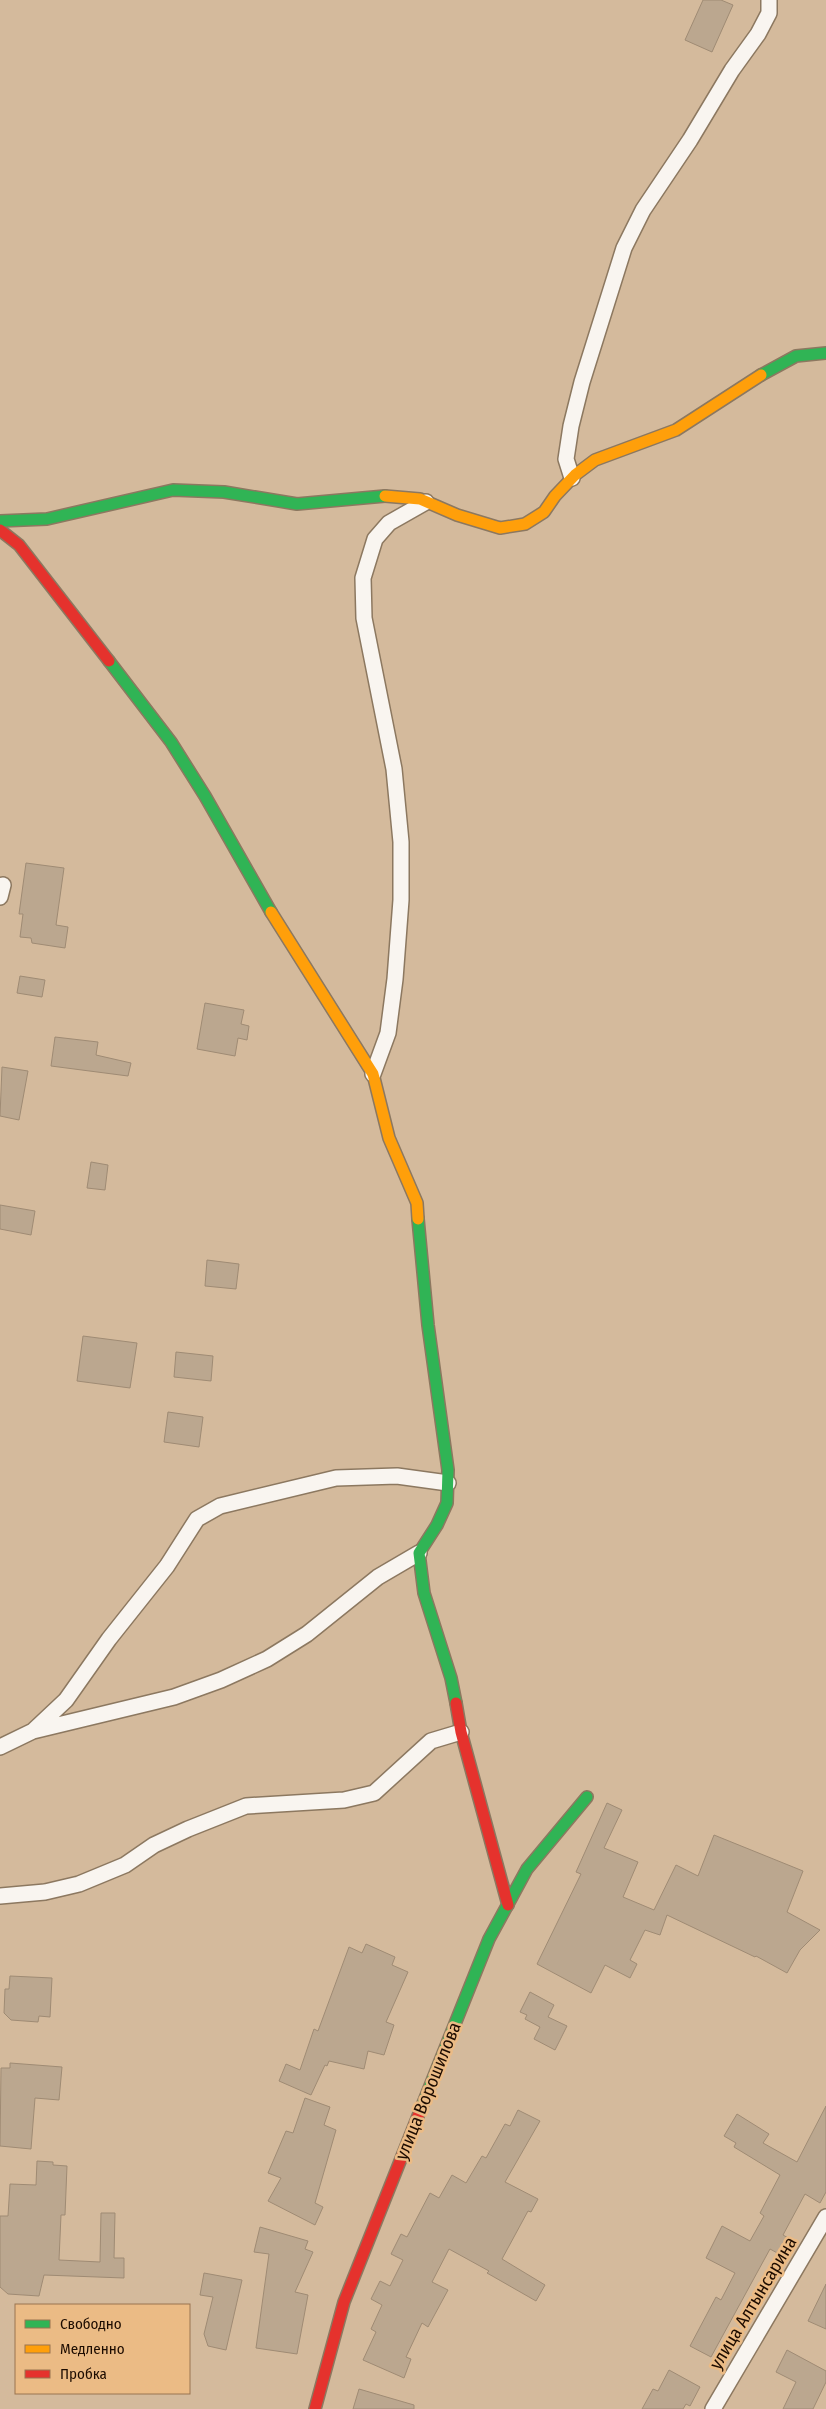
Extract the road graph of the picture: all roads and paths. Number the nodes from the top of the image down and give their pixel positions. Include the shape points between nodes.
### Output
1 (769, 0) edge
2 (826, 353) edge
3 (572, 478) junction
4 (426, 502) junction
5 (0, 521) edge
6 (0, 530) edge
7 (372, 1074) junction
8 (448, 1483) junction
9 (419, 1553) junction
10 (33, 1731) junction
11 (461, 1732) junction
12 (0, 1747) edge
13 (588, 1797) dead end
14 (0, 1896) edge
15 (508, 1906) junction
16 (826, 2217) edge
17 (315, 2409) edge
18 (713, 2409) edge

1 - 3 street via 769,12 758,34 643,210 624,248 571,426 566,459
2 - 3 street via 796,356 676,430 595,460
3 - 4 street via 544,512 526,524 500,528
4 - 5 street via 387,496 297,504 224,492 173,490 47,520
4 - 7 street via 389,523 375,539 363,578 364,618 394,769 401,842 401,900 395,980 388,1033
6 - 7 street via 19,545 171,742
7 - 8 street via 389,1138 416,1203
8 - 9 street via 447,1503
8 - 10 street via 397,1476 336,1478 220,1506 197,1519 167,1566 66,1700
9 - 10 street via 378,1577 307,1634 267,1659 221,1680 174,1696
9 - 11 street via 424,1593 451,1678
10 - 12 street
11 - 14 street via 431,1741 374,1794 344,1800 246,1806 188,1829 154,1845 125,1865 80,1884 45,1892
11 - 15 street
13 - 15 street, улица Ворошилова via 527,1869
15 - 17 street, улица Ворошилова via 489,1939 344,2302
16 - 18 street, улица Алтынсарина

